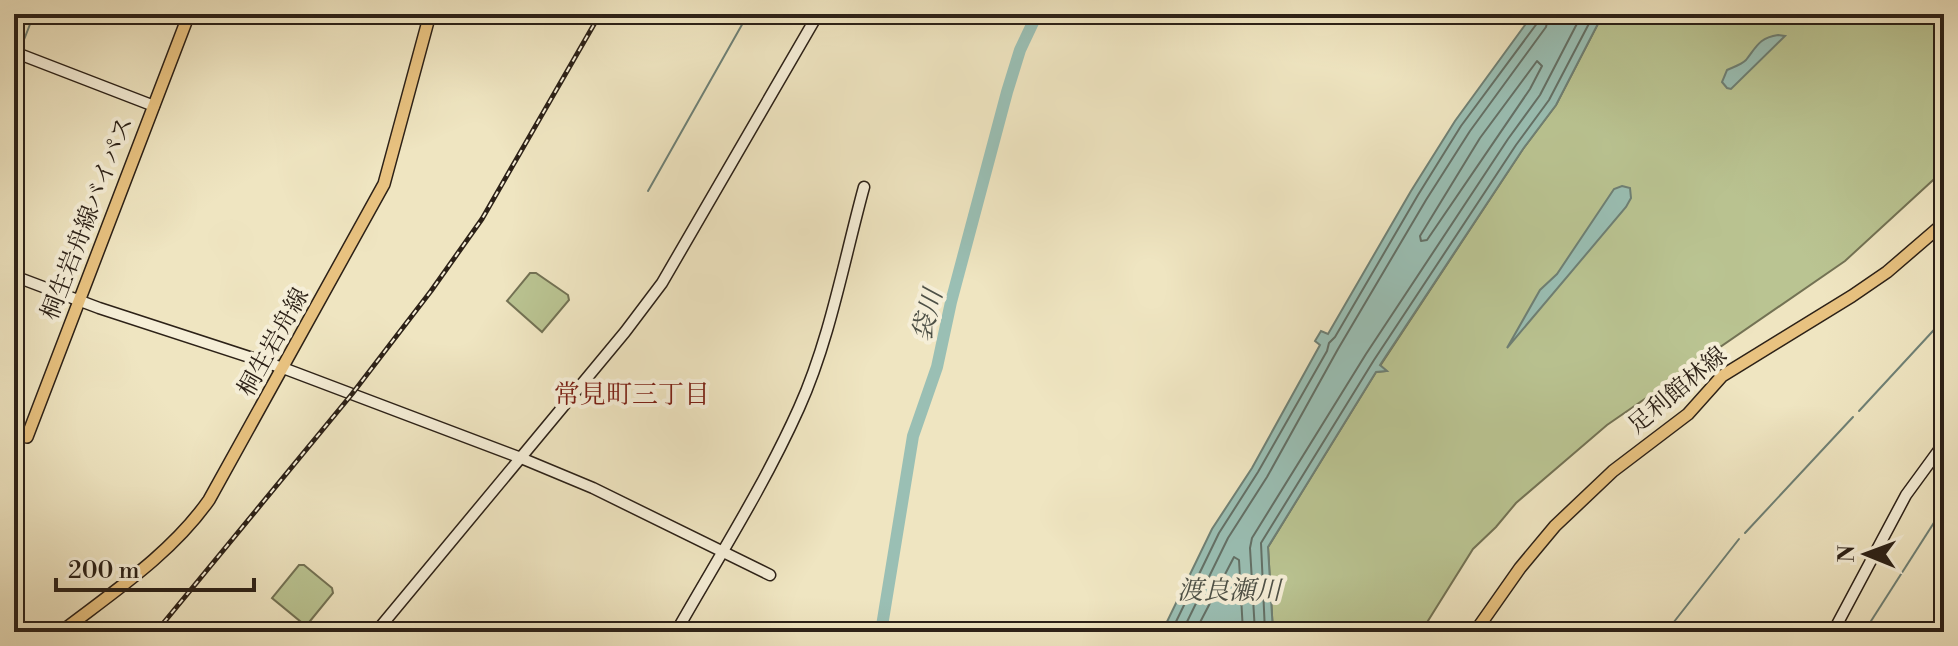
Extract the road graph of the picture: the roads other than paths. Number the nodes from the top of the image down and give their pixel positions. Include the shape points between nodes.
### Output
1 (189, 14) edge
2 (430, 14) edge
3 (818, 14) edge
4 (14, 52) edge
5 (154, 106) junction
6 (864, 187) dead end
7 (1944, 223) edge
8 (14, 276) edge
9 (79, 301) junction
10 (283, 368) junction
11 (27, 437) dead end
12 (1944, 443) edge
13 (521, 458) junction
14 (722, 551) junction
15 (770, 575) dead end
16 (61, 632) edge
17 (376, 632) edge
18 (676, 632) edge
19 (1475, 632) edge
20 (1833, 632) edge

1 - 5 main road, 桐生岩舟線バイパス
2 - 10 main road, 桐生岩舟線 via 384,184
3 - 13 street via 662,283
4 - 5 street
5 - 9 main road, 桐生岩舟線バイパス
6 - 14 street via 810,381 776,456
7 - 19 main road, 足利館林線 via 1887,272 1722,376 1688,414 1577,503 1520,568
8 - 9 street
9 - 10 street
9 - 11 main road, 桐生岩舟線バイパス
10 - 13 street
10 - 16 main road, 桐生岩舟線 via 197,518
12 - 20 street via 1906,495
13 - 14 street
13 - 17 street
14 - 15 street
14 - 18 street

